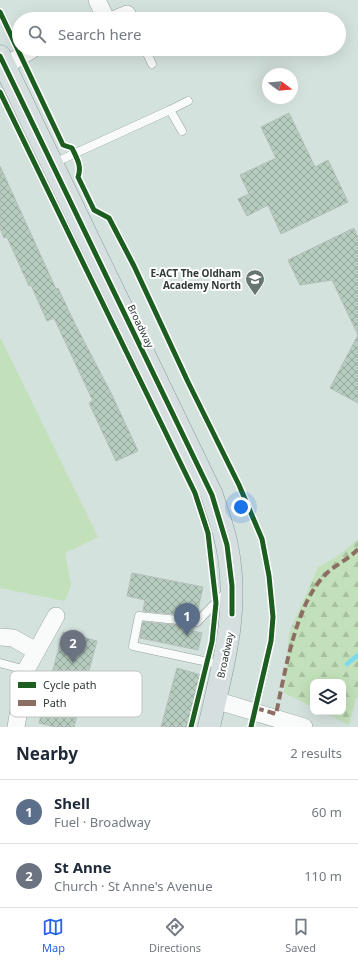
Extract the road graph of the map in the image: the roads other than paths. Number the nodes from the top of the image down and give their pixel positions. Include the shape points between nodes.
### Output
1 (97, 0) edge
2 (103, 12) edge
3 (15, 56) edge
4 (148, 56) edge
5 (2, 61) edge
6 (152, 64) dead end
7 (188, 101) dead end
8 (170, 110) junction
9 (182, 132) dead end
10 (53, 164) junction
11 (232, 586) junction
12 (56, 616) dead end
13 (0, 638) edge
14 (36, 651) junction
15 (0, 663) edge
16 (223, 665) junction
17 (26, 670) joint
18 (215, 700) junction
19 (18, 717) edge
20 (16, 727) edge
21 (209, 727) edge
22 (304, 727) edge

1 - 2 street
3 - 5 street
4 - 6 lane
5 - 10 main road, Broadway
7 - 8 lane
8 - 9 lane
8 - 10 lane
10 - 11 main road, Broadway via 212,496 227,545
11 - 16 main road, Broadway via 232,614
11 - 16 lane via 197,622 139,616 133,646
12 - 14 street
13 - 14 street via 13,638
14 - 17 street
15 - 17 lane
16 - 18 main road, Broadway
18 - 21 main road, Broadway
18 - 22 street
19 - 20 street

